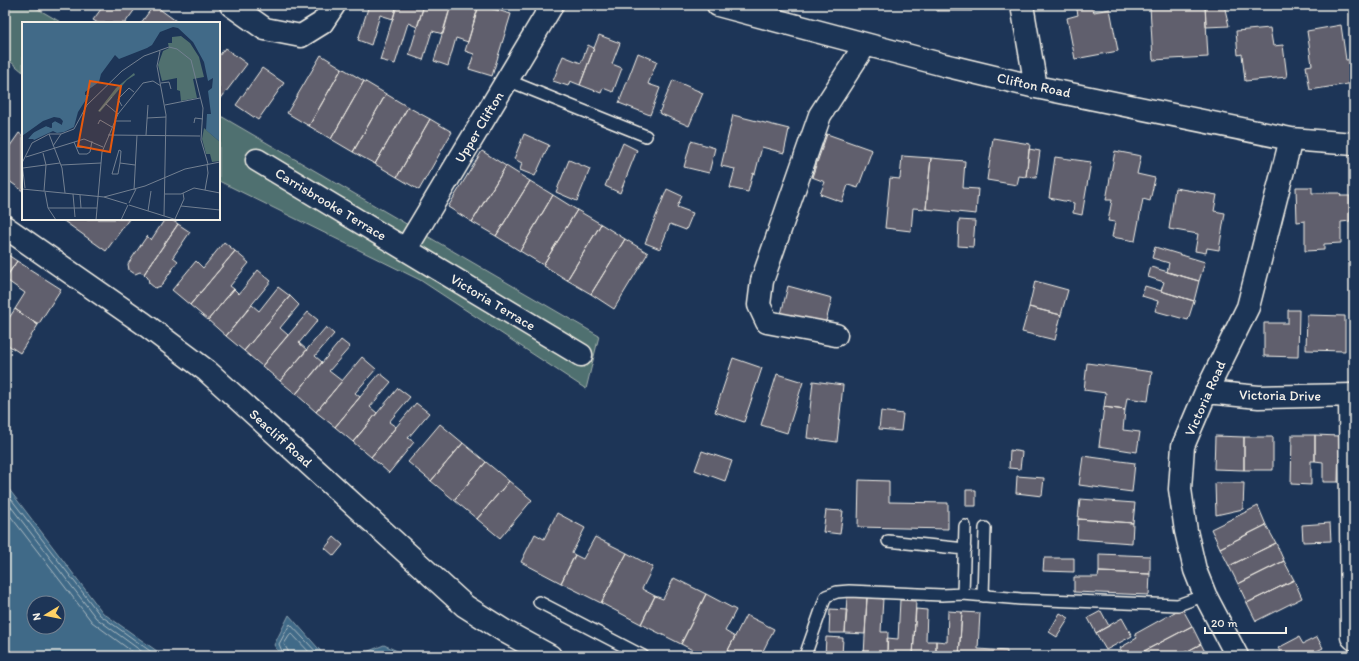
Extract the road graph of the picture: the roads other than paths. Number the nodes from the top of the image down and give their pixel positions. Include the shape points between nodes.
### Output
1 (231, 5) edge
2 (334, 5) edge
3 (552, 5) edge
4 (718, 5) edge
5 (1022, 5) edge
6 (865, 44) junction
7 (507, 80) junction
8 (1036, 86) junction
9 (646, 136) dead end
10 (1291, 139) junction
11 (1354, 144) edge
12 (257, 160) dead end
13 (5, 227) edge
14 (406, 249) junction
15 (836, 335) dead end
16 (581, 355) dead end
17 (1206, 392) junction
18 (1352, 395) edge
19 (965, 526) dead end
20 (985, 528) dead end
21 (888, 541) dead end
22 (965, 549) junction
23 (963, 594) junction
24 (1205, 595) junction
25 (983, 596) junction
26 (539, 602) dead end
27 (1354, 640) edge
28 (550, 656) edge
29 (643, 656) edge
30 (805, 656) edge
31 (1237, 656) edge

1 - 2 street via 265,28 301,36 322,22
3 - 7 street, Upper Clifton
4 - 6 street, Clifton Road
5 - 8 street
6 - 8 street, Clifton Road
6 - 15 street via 820,115 762,281 759,305 767,322
7 - 9 lane
7 - 14 street, Upper Clifton
8 - 10 street, Clifton Road
10 - 11 street, Clifton Road
10 - 17 street, Victoria Road via 1248,307
12 - 14 street, Carrisbrooke Terrace
13 - 28 street, Seacliff Road via 144,323 207,371 465,606
14 - 16 street, Victoria Terrace
17 - 18 street, Victoria Drive via 1258,397
17 - 24 street, Victoria Road via 1183,446 1180,489 1195,570
18 - 27 street
19 - 22 lane
20 - 25 lane
21 - 22 lane
22 - 23 lane
23 - 25 lane
23 - 30 lane via 849,591 826,596
24 - 25 lane via 1178,605
24 - 31 street, Victoria Road
26 - 29 lane

